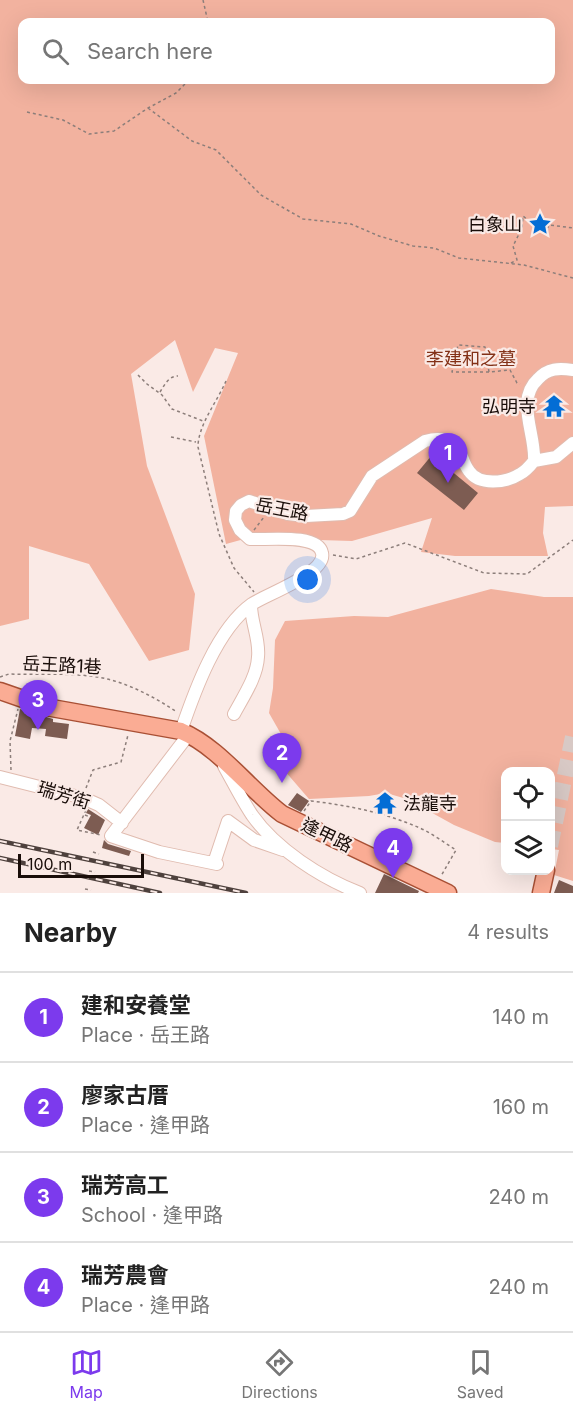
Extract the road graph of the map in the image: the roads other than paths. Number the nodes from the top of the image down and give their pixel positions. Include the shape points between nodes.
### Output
1 (573, 370) edge
2 (573, 443) edge
3 (534, 461) junction
4 (255, 603) junction
5 (0, 691) edge
6 (234, 714) dead end
7 (186, 727) junction
8 (219, 757) junction
9 (5, 778) edge
10 (122, 823) junction
11 (285, 850) junction
12 (545, 875) edge
13 (442, 890) edge
14 (360, 893) edge
15 (542, 893) edge

1 - 3 street via 552,369 530,386 527,405
2 - 3 street via 556,457
3 - 4 street, 岳王路 via 519,475 506,480 480,480 470,473 457,447 435,439 425,441 372,476 350,511 343,514 306,516 249,501 241,505 235,520 250,539 314,543 323,554 321,565 310,574
4 - 6 street via 251,618 259,657
4 - 7 street via 230,624 222,637
5 - 7 main road, 逢甲路 via 69,712
7 - 8 main road, 逢甲路
7 - 10 street
8 - 11 street, 逢甲路 via 253,816
8 - 13 main road, 逢甲路 via 282,814
9 - 10 street, 瑞芳街 via 86,799
10 - 11 street via 111,836 215,864 228,821 254,840
11 - 14 street, 逢甲路 via 338,884
12 - 15 main road

